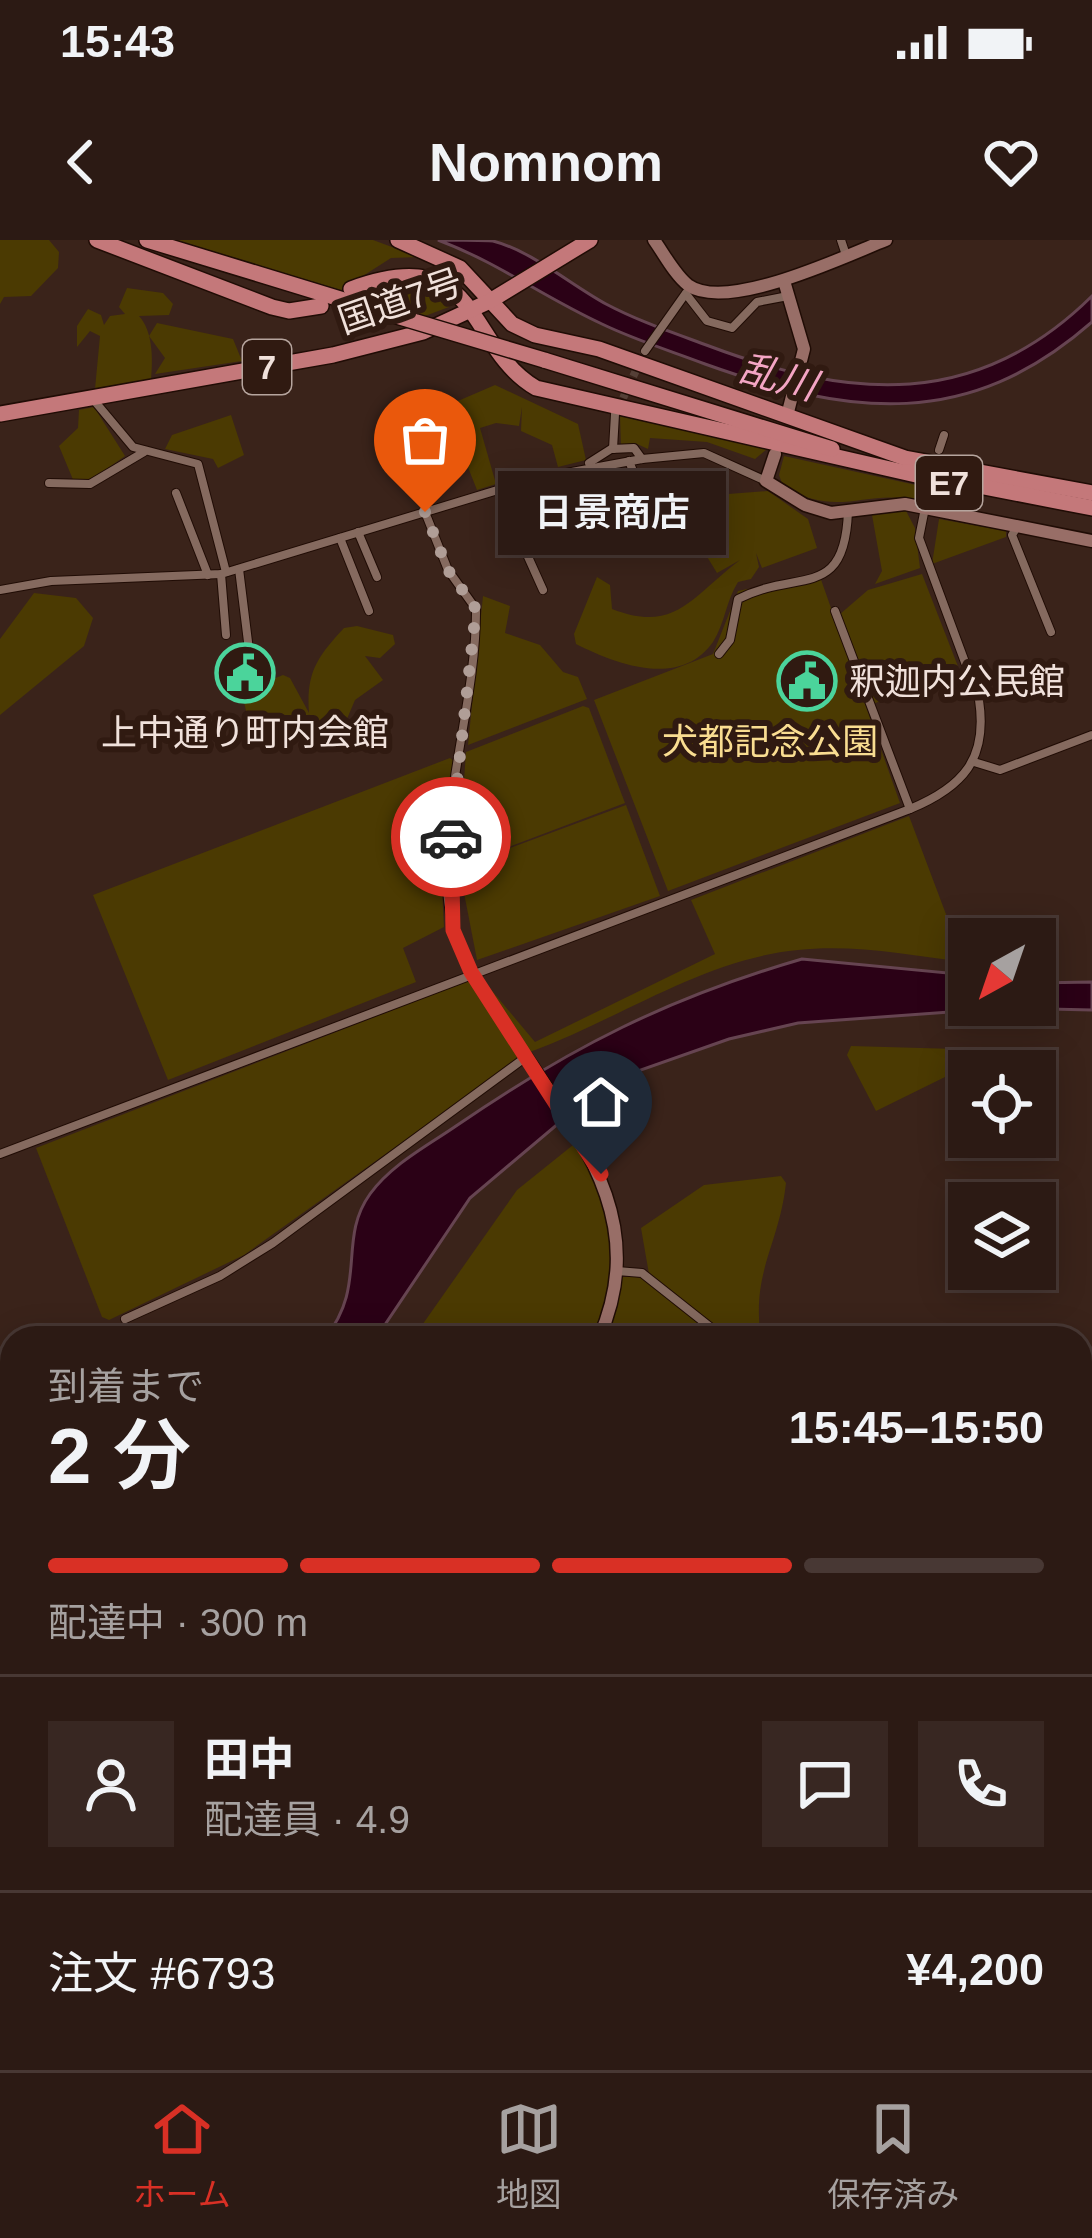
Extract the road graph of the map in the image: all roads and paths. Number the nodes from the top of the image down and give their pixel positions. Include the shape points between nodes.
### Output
1 (97, 240) edge
2 (147, 240) edge
3 (398, 240) edge
4 (590, 240) edge
5 (654, 240) edge
6 (841, 240) edge
7 (886, 240) edge
8 (846, 255) junction
9 (786, 288) junction
10 (351, 289) dead end
11 (688, 290) junction
12 (484, 304) junction
13 (320, 306) dead end
14 (645, 351) tunnel mouth
15 (92, 397) junction
16 (790, 406) dead end
17 (0, 414) edge
18 (616, 414) tunnel mouth
19 (944, 435) dead end
20 (810, 442) junction
21 (614, 449) junction
22 (939, 450) dead end
23 (146, 452) junction
24 (775, 454) dead end
25 (642, 459) junction
26 (629, 461) junction
27 (572, 470) junction
28 (916, 475) junction
29 (766, 482) junction
30 (49, 483) dead end
31 (929, 488) dead end
32 (498, 490) junction
33 (176, 493) dead end
34 (1092, 494) edge
35 (925, 507) junction
36 (1092, 508) edge
37 (848, 511) junction
38 (425, 512) junction
39 (652, 520) dead end
40 (1017, 527) junction
41 (358, 532) junction
42 (340, 538) junction
43 (1092, 541) edge
44 (239, 568) junction
45 (223, 573) junction
46 (208, 575) junction
47 (376, 578) dead end
48 (0, 590) edge
49 (543, 590) dead end
50 (369, 611) dead end
51 (836, 611) dead end
52 (1051, 632) dead end
53 (226, 635) dead end
54 (719, 654) dead end
55 (250, 658) dead end
56 (1092, 734) edge
57 (974, 762) junction
58 (910, 809) junction
59 (471, 972) junction
60 (526, 1057) junction
61 (0, 1154) edge
62 (616, 1271) junction
63 (125, 1319) dead end
64 (602, 1326) edge
65 (709, 1326) edge

1 - 13 highway via 272,307
2 - 20 highway, E7, bridge
3 - 12 highway via 460,268
4 - 12 highway, 国道7号 / 7
5 - 11 street
6 - 8 street
7 - 8 street
8 - 9 street
9 - 11 street
9 - 11 street via 757,302 732,328 707,321
9 - 16 street via 804,349
10 - 12 highway via 386,267 420,262 450,274
11 - 14 street
12 - 15 highway, 国道7号 / 7 via 423,332 333,356
12 - 28 highway via 515,371 536,388
12 - 34 highway via 521,330 616,355 863,446
15 - 17 highway, 国道7号 / 7
15 - 23 street via 117,433
18 - 21 street
19 - 22 street
20 - 28 highway, E7
20 - 34 highway, E7 via 952,475
21 - 25 street via 634,448
21 - 27 street
23 - 30 street via 90,484
23 - 45 street via 198,464
24 - 29 street
25 - 26 street
25 - 29 street via 704,453
26 - 27 street
26 - 39 street
27 - 32 street
28 - 36 highway, E7
29 - 37 street via 818,511
31 - 35 street
32 - 38 street
32 - 49 street
33 - 46 street
35 - 37 street via 886,502
35 - 40 street
35 - 57 street via 919,538 927,569 979,700
37 - 54 street via 846,554 835,568 738,599
38 - 41 street
38 - 59 street via 448,570 476,609 448,872 453,930
40 - 43 street
40 - 52 street via 1012,535
41 - 42 street
41 - 47 street
42 - 44 street
42 - 50 street
44 - 45 street
44 - 55 street
45 - 46 street
45 - 53 street
46 - 48 street
51 - 58 street
56 - 57 street via 1000,770
57 - 58 street via 958,784
58 - 59 street
59 - 60 street
59 - 61 street
60 - 62 street via 601,1174 615,1223
60 - 63 street via 273,1244
62 - 64 street
62 - 65 street via 642,1274

